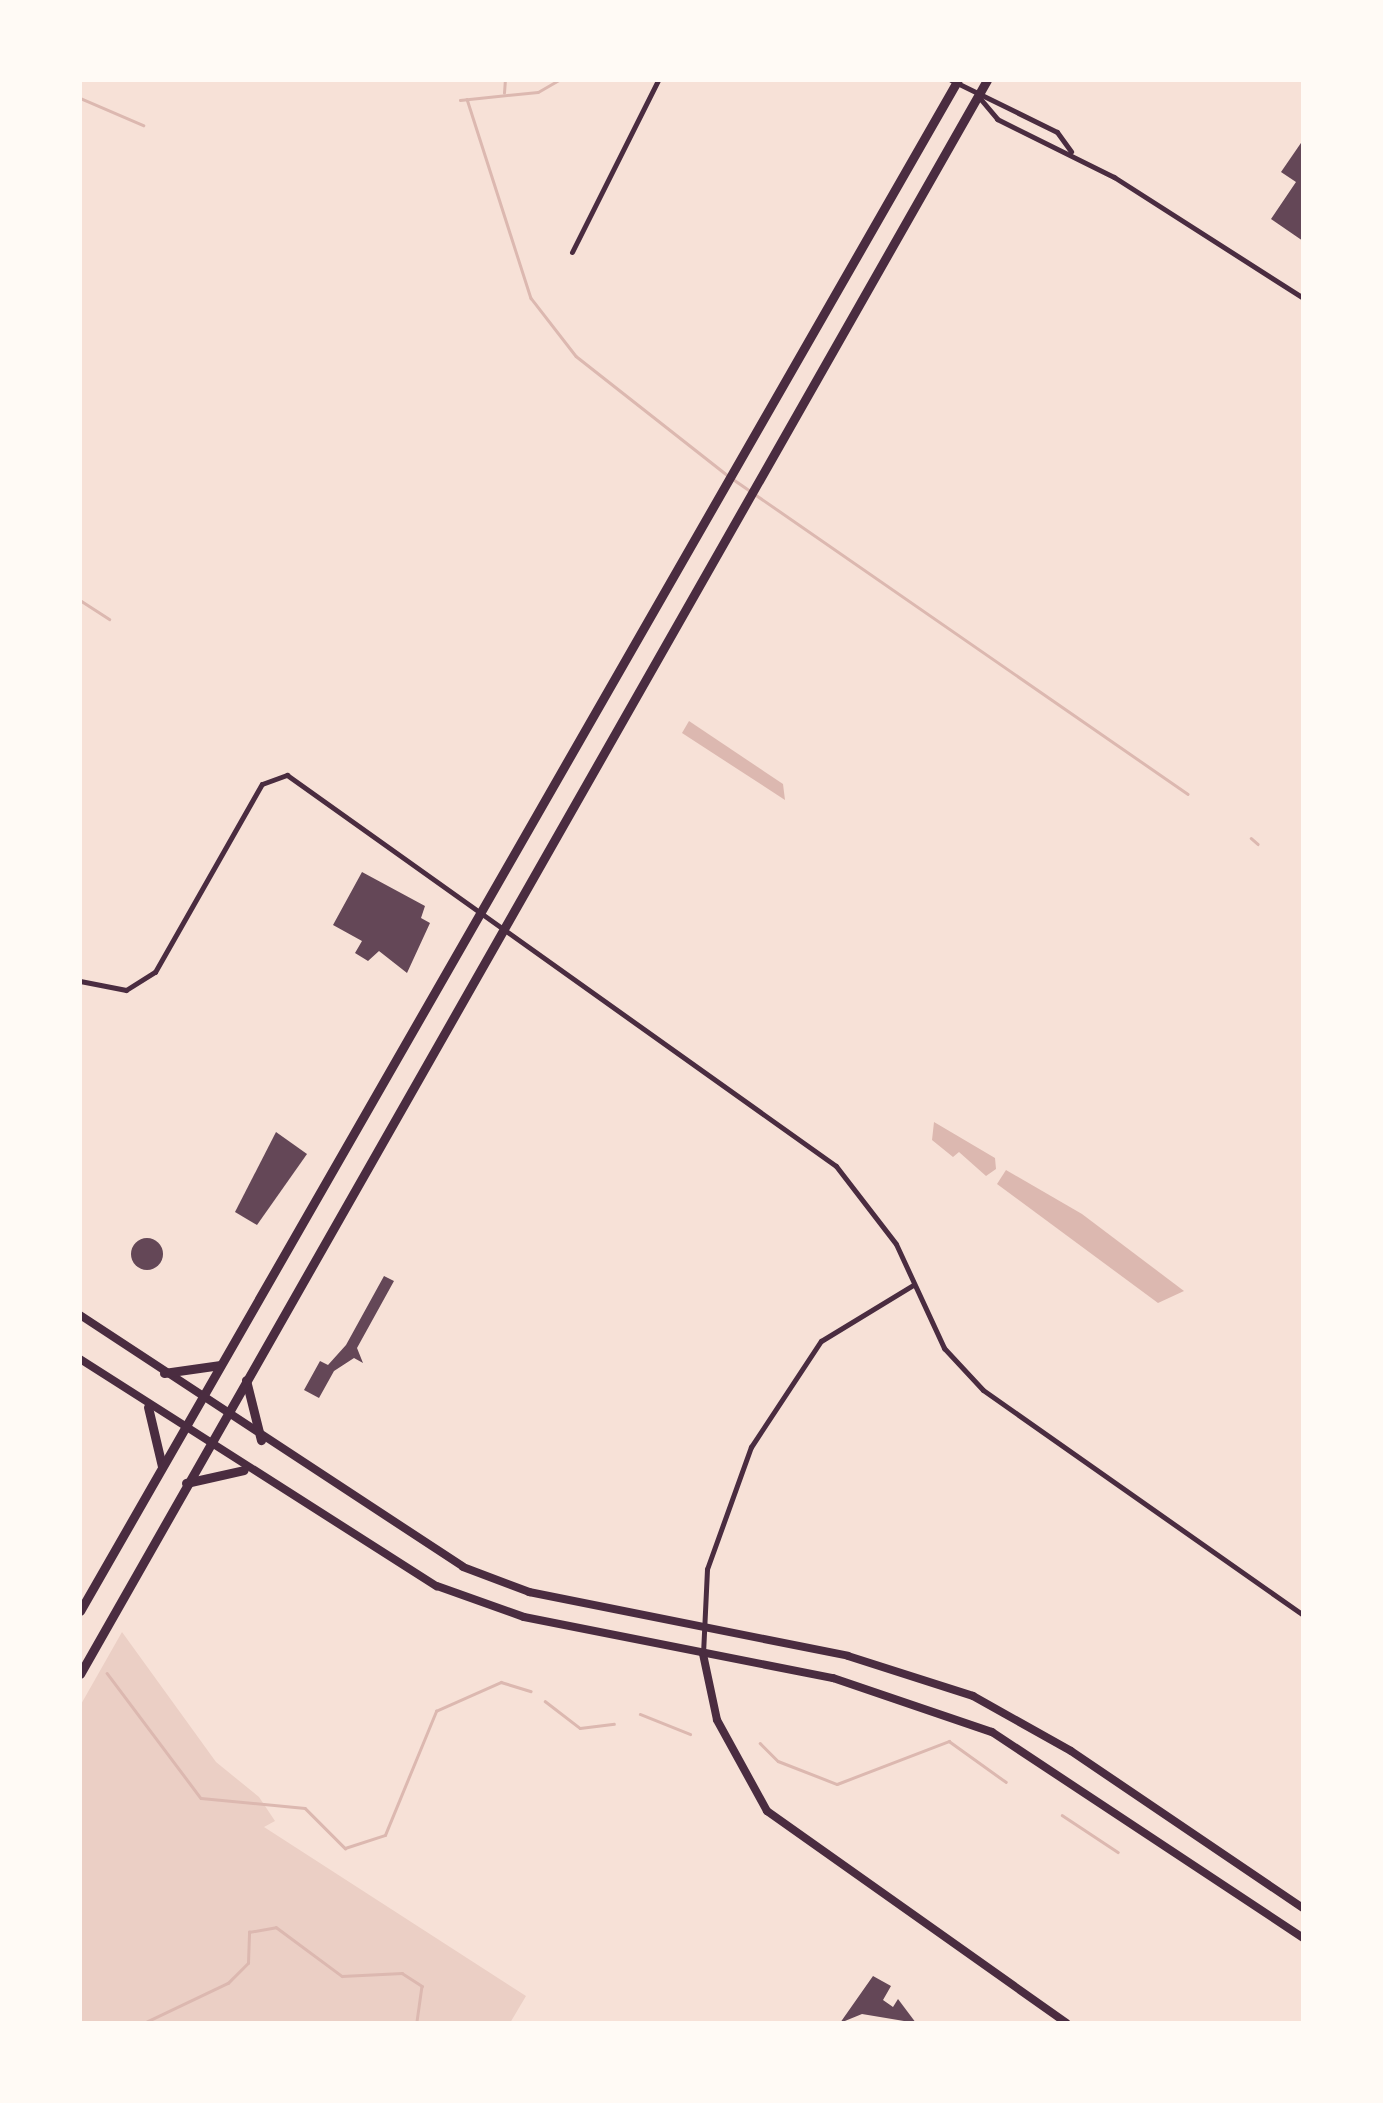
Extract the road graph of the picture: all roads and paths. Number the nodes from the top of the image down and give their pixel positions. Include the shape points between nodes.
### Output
1 (658, 80) edge
2 (988, 80) edge
3 (955, 81) edge
4 (978, 96) junction
5 (1072, 153) junction
6 (572, 252) dead end
7 (1303, 298) edge
8 (484, 912) junction
9 (504, 929) junction
10 (80, 982) edge
11 (913, 1285) junction
12 (80, 1315) edge
13 (80, 1359) edge
14 (220, 1364) junction
15 (164, 1373) junction
16 (246, 1380) junction
17 (201, 1399) junction
18 (148, 1407) junction
19 (224, 1415) junction
20 (184, 1431) junction
21 (261, 1440) junction
22 (206, 1446) junction
23 (162, 1466) junction
24 (244, 1470) junction
25 (186, 1483) junction
26 (80, 1611) edge
27 (1303, 1615) edge
28 (701, 1628) junction
29 (703, 1654) junction
30 (80, 1674) edge
31 (1303, 1908) edge
32 (1303, 1938) edge
33 (1066, 2023) edge

1 - 6 street
2 - 4 main road
3 - 4 street
3 - 8 main road
4 - 5 street via 997,119
4 - 5 street via 1058,132
4 - 9 main road via 759,470
5 - 7 street
8 - 9 street
8 - 10 street via 293,778 274,775 155,972 126,990
8 - 14 main road
9 - 11 street via 836,1166 868,1197
9 - 16 main road
11 - 27 street via 944,1348 983,1390
11 - 28 street via 821,1341 788,1384 727,1494
12 - 15 main road
13 - 18 main road
14 - 15 main road
14 - 17 main road
15 - 17 main road
16 - 19 main road
16 - 21 main road
17 - 19 main road
17 - 20 main road
18 - 20 main road
18 - 23 main road
19 - 21 main road
19 - 22 main road
20 - 22 main road
20 - 23 main road
21 - 28 main road via 462,1568 529,1592
22 - 24 main road
22 - 25 main road
23 - 26 main road
24 - 25 main road
24 - 29 main road via 437,1586 524,1616
25 - 30 main road
28 - 29 street
28 - 31 main road via 848,1656 973,1696
29 - 32 main road via 850,1683 992,1732
29 - 33 main road via 716,1720 767,1811

